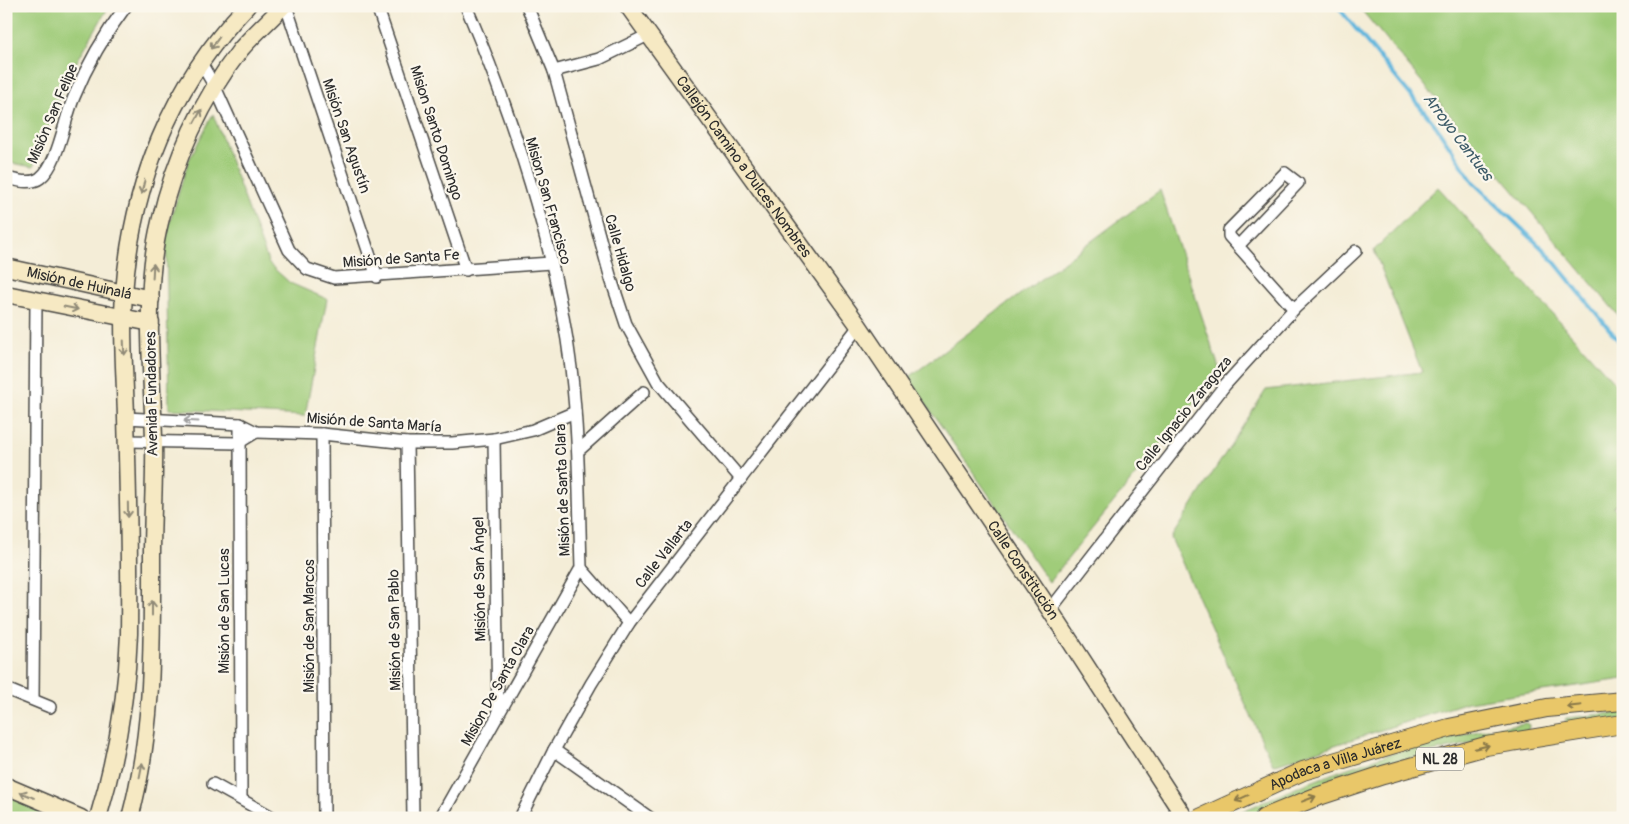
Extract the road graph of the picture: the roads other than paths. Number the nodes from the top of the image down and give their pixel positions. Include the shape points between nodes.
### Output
1 (126, 6) edge
2 (247, 6) edge
3 (285, 6) edge
4 (377, 6) edge
5 (466, 6) edge
6 (527, 6) edge
7 (628, 6) edge
8 (648, 35) junction
9 (201, 63) junction
10 (554, 71) junction
11 (215, 87) junction
12 (6, 178) edge
13 (1238, 246) junction
14 (1356, 251) dead end
15 (551, 263) junction
16 (6, 268) edge
17 (466, 270) junction
18 (377, 277) junction
19 (124, 293) junction
20 (6, 294) edge
21 (151, 299) junction
22 (36, 300) junction
23 (1294, 308) junction
24 (124, 319) junction
25 (151, 323) junction
26 (859, 326) junction
27 (644, 392) dead end
28 (575, 412) junction
29 (126, 418) junction
30 (153, 419) junction
31 (240, 424) junction
32 (256, 432) junction
33 (322, 434) junction
34 (494, 439) junction
35 (127, 441) junction
36 (154, 442) junction
37 (238, 443) junction
38 (407, 443) junction
39 (578, 451) junction
40 (741, 479) junction
41 (581, 568) junction
42 (1050, 610) junction
43 (629, 623) junction
44 (6, 689) edge
45 (33, 699) junction
46 (1623, 701) edge
47 (50, 707) dead end
48 (498, 718) junction
49 (1623, 724) edge
50 (554, 750) junction
51 (213, 784) dead end
52 (6, 786) edge
53 (241, 798) junction
54 (80, 818) edge
55 (98, 818) edge
56 (130, 818) edge
57 (274, 818) edge
58 (324, 818) edge
59 (413, 818) edge
60 (440, 818) edge
61 (520, 818) edge
62 (650, 818) edge
63 (1185, 818) edge
64 (1200, 818) edge
65 (1264, 818) edge

1 - 12 street, Misión San Felipe via 92,60 45,174 38,180
2 -> 9 street, Avenida Fundadores
3 - 11 street, Avenida Fundadores via 242,48
3 - 18 street, Misión San Agustín
4 - 17 street, Mision Santo Domingo
5 - 15 street, Mision San Francisco via 505,107
6 - 10 street, Calle Hidalgo
7 - 8 street, Callejón Camino a Dulces Nombres
8 - 10 street via 599,59
8 - 26 street, Callejón Camino a Dulces Nombres
9 - 11 street, Misión de Santa Fe
9 -> 19 street, Avenida Fundadores via 173,107 148,164 129,248
10 - 40 street, Calle Hidalgo via 626,324 658,382
11 - 18 street, Misión de Santa Fe via 289,250 307,268 334,278
21 -> 11 street, Avenida Fundadores via 159,222 175,170 195,122
13 - 13 street via 1229,236 1231,225 1285,173 1298,183
13 - 23 street
14 - 23 street, Calle Ignacio Zaragoza
15 - 17 street, Misión de Santa Fe
15 - 28 street, Mision San Francisco via 564,326
16 - 19 street, Misión de Huinalá
17 - 18 street, Misión de Santa Fe
19 - 21 street, Misión de Huinalá
19 - 24 street, Avenida Fundadores
20 - 22 street, Misión de Huinalá
21 - 25 street, Avenida Fundadores
22 -> 24 street, Misión de Huinalá
22 - 45 street
23 - 42 street, Calle Ignacio Zaragoza via 1225,385
24 - 25 street, Misión de Huinalá
24 -> 29 street, Avenida Fundadores
25 - 30 street, Avenida Fundadores
26 - 40 street, Calle Vallarta
26 - 42 street, Calle Constitución
27 - 39 street
28 - 34 street, Misión de Santa María via 533,430
28 - 39 street, Misión de Santa Clara
29 - 30 street
29 - 35 street, Avenida Fundadores
31 -> 30 street
30 - 36 street, Avenida Fundadores
31 - 32 street
31 - 37 street, Misión de San Lucas
32 - 33 street, Misión de Santa María
32 - 37 street
33 - 38 street, Misión de Santa María
33 - 58 street, Misión de San Marcos
34 - 38 street, Misión de Santa María
34 - 48 street, Misión de San Ángel
35 - 36 street
35 -> 55 street, Avenida Fundadores via 126,678 110,778
36 - 37 street
56 -> 36 street, Avenida Fundadores via 148,726 152,679
37 - 53 street, Misión de San Lucas
38 - 59 street, Misión de San Pablo
39 - 41 street, Misión de Santa Clara
40 - 43 street, Calle Vallarta
41 - 43 street
41 - 48 street, Mision De Santa Clara
42 - 63 street, Calle Constitución
43 - 50 street, Calle Vallarta
44 - 45 street
45 - 47 street
46 -> 64 main road, Apodaca a Villa Juárez / NL 28 via 1547,708 1449,728 1303,771
48 - 60 street, Mision De Santa Clara
65 -> 49 main road, Apodaca a Villa Juárez / NL 28 via 1383,775 1486,746
50 - 61 street, Calle Vallarta
50 - 62 street
51 - 53 street
54 -> 52 street
53 - 57 street

